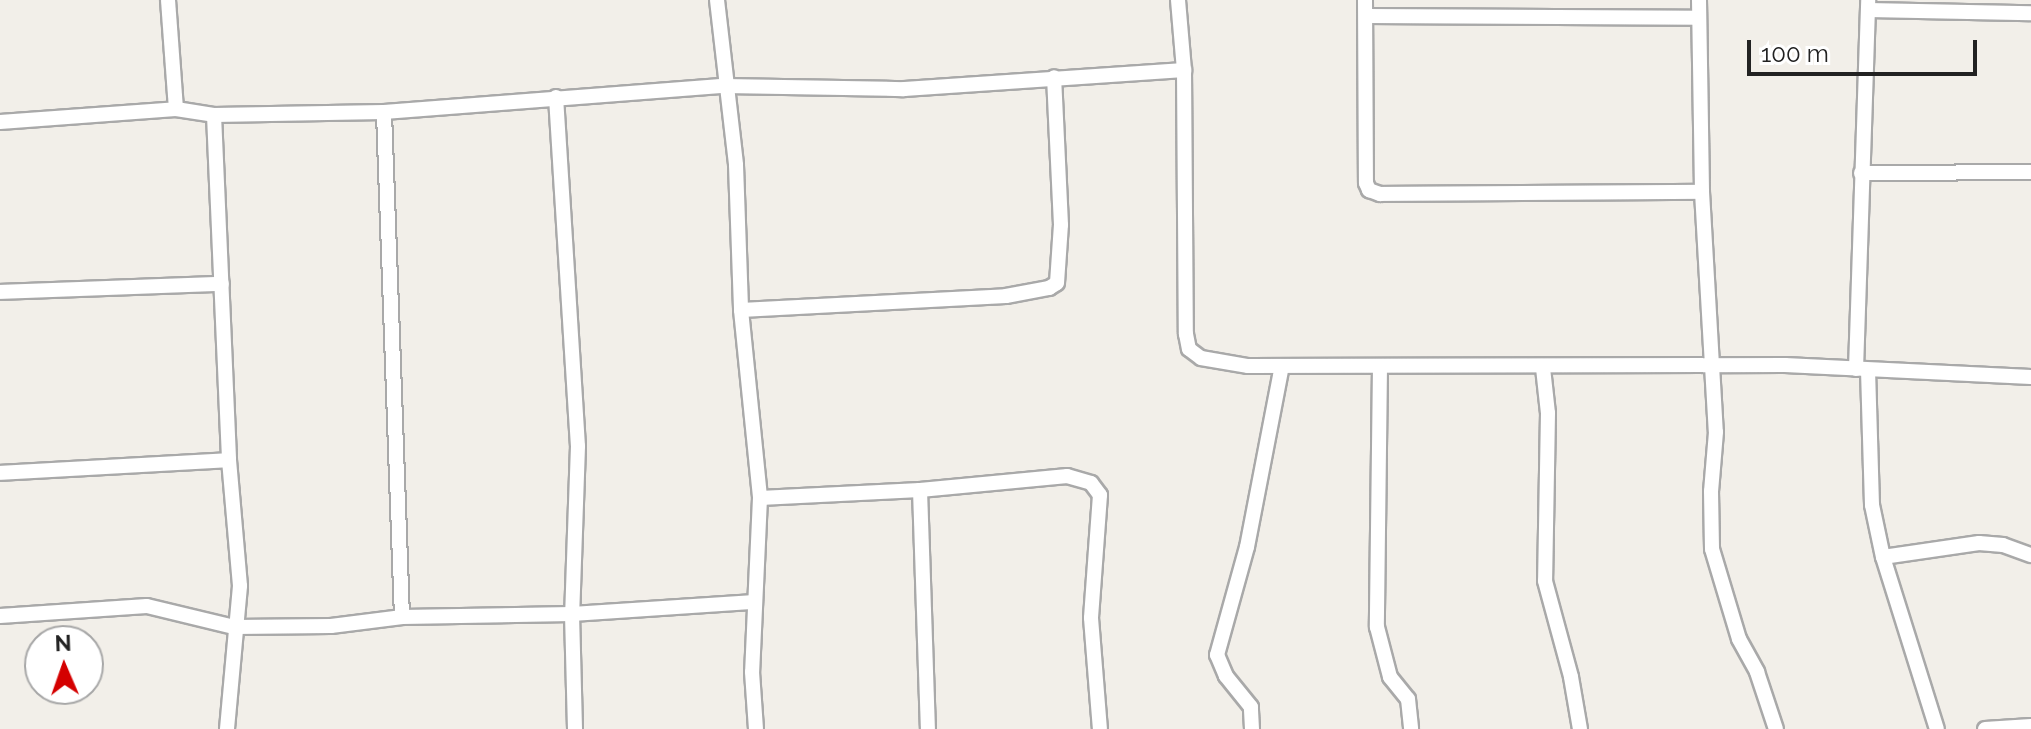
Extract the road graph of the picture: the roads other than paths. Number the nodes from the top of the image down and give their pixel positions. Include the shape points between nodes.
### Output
1 (168, 0) edge
2 (717, 0) edge
3 (1178, 0) edge
4 (1365, 0) edge
5 (1699, 0) edge
6 (1868, 5) edge
7 (2031, 13) edge
8 (1366, 16) junction
9 (1699, 18) junction
10 (1184, 70) junction
11 (1054, 77) junction
12 (724, 86) junction
13 (556, 97) junction
14 (176, 109) junction
15 (384, 112) junction
16 (214, 115) junction
17 (0, 122) edge
18 (2031, 172) edge
19 (1861, 173) junction
20 (1702, 192) junction
21 (222, 284) junction
22 (0, 292) edge
23 (741, 310) junction
24 (1714, 363) junction
25 (1282, 366) junction
26 (1380, 366) junction
27 (1543, 368) junction
28 (1862, 370) junction
29 (2031, 377) edge
30 (229, 460) junction
31 (0, 473) edge
32 (920, 490) junction
33 (760, 498) junction
34 (2031, 555) edge
35 (1883, 557) junction
36 (755, 602) junction
37 (572, 614) junction
38 (0, 616) edge
39 (402, 617) junction
40 (234, 627) junction
41 (2031, 726) edge
42 (227, 729) edge
43 (575, 729) edge
44 (756, 729) edge
45 (928, 729) edge
46 (1100, 729) edge
47 (1252, 729) edge
48 (1411, 729) edge
49 (1580, 729) edge
50 (1776, 729) edge
51 (1937, 729) edge
52 (1985, 729) edge

1 - 14 street
2 - 12 street
3 - 10 street
4 - 8 street
5 - 9 street
6 - 7 street
6 - 19 street
8 - 9 street
8 - 20 street via 1369,190
9 - 20 street
10 - 11 street
10 - 25 street via 1189,349 1201,358 1228,364
11 - 12 street via 904,89
11 - 23 street via 1061,225 1057,283 1006,296
12 - 13 street
12 - 23 street via 736,165
13 - 15 street
13 - 37 street via 578,446
14 - 16 street
14 - 17 street
15 - 16 street
15 - 39 street
16 - 21 street
18 - 19 street
19 - 28 street
20 - 24 street
21 - 22 street
21 - 30 street
23 - 33 street
24 - 27 street
24 - 28 street
24 - 50 street via 1712,549 1739,639 1757,672
25 - 26 street
25 - 47 street via 1247,547 1217,655 1251,707
26 - 27 street
26 - 48 street via 1377,627 1390,677 1408,699
27 - 49 street via 1548,413 1545,581
28 - 29 street
28 - 35 street via 1872,505
30 - 31 street
30 - 40 street via 240,586
32 - 33 street
32 - 45 street
32 - 46 street via 1067,476 1091,483 1100,495 1091,618
33 - 36 street
34 - 35 street via 1979,543
35 - 51 street
36 - 37 street
36 - 44 street
37 - 39 street
37 - 43 street
38 - 40 street via 147,606
39 - 40 street via 331,626
40 - 42 street
41 - 52 street

